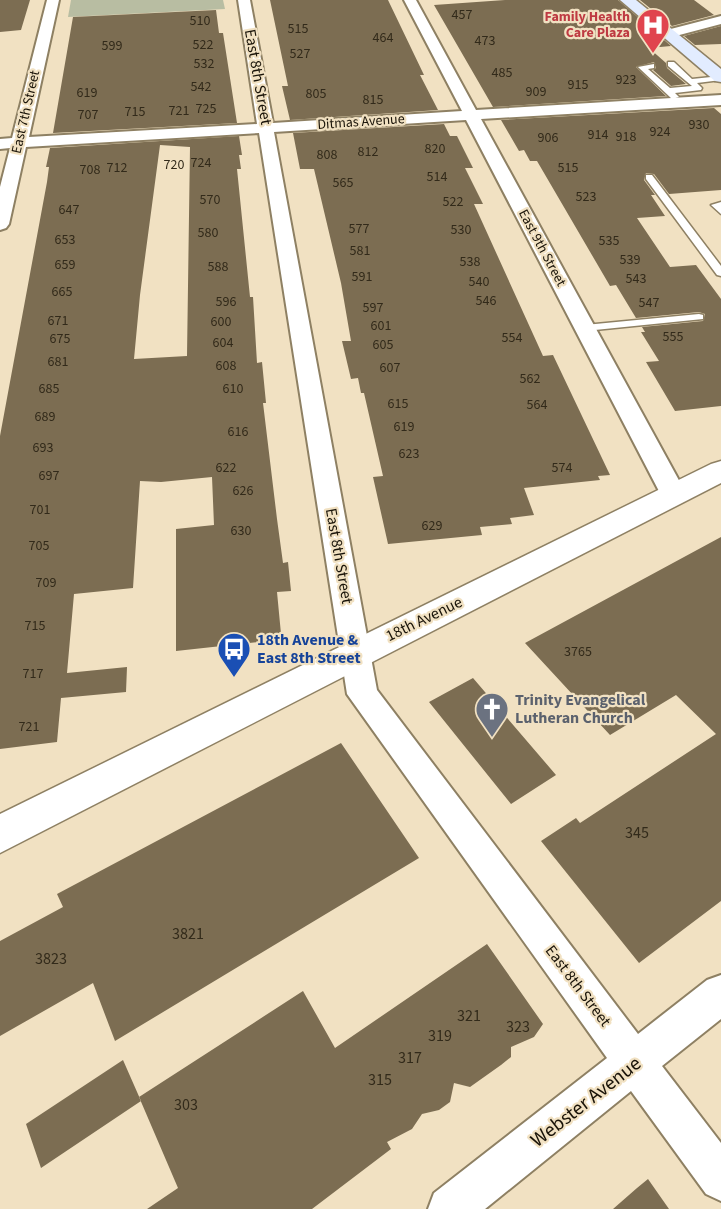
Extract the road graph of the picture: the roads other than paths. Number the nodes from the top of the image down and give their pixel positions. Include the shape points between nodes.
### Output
1 (53, 0) edge
2 (244, 0) edge
3 (410, 0) edge
4 (627, 0) edge
5 (721, 21) edge
6 (668, 34) junction
7 (721, 77) edge
8 (662, 81) junction
9 (721, 100) edge
10 (471, 115) junction
11 (266, 128) junction
12 (19, 143) junction
13 (0, 144) edge
14 (649, 177) dead end
15 (721, 205) edge
16 (721, 211) edge
17 (0, 224) edge
18 (721, 273) edge
19 (699, 317) dead end
20 (585, 328) junction
21 (721, 471) edge
22 (674, 495) junction
23 (356, 653) junction
24 (0, 834) edge
25 (721, 994) edge
26 (635, 1063) junction
27 (721, 1179) edge
28 (450, 1209) edge

1 - 12 street, East 7th Street
2 - 11 street, East 8th Street
3 - 10 street, East 9th Street
4 - 6 main road
5 - 6 street
6 - 7 main road
7 - 8 lane via 681,73 698,88
8 - 9 street, Ditmas Avenue
8 - 10 street, Ditmas Avenue
10 - 11 street, Ditmas Avenue
10 - 20 street, East 9th Street
11 - 12 street, Ditmas Avenue
11 - 23 street, East 8th Street
12 - 13 street, Ditmas Avenue
12 - 17 street, East 7th Street
14 - 18 lane
15 - 16 lane via 716,205
19 - 20 lane
20 - 22 street, East 9th Street
21 - 22 street, 18th Avenue
22 - 23 street, 18th Avenue
23 - 24 street, 18th Avenue
23 - 26 street, East 8th Street via 362,694
25 - 26 street, Webster Avenue
26 - 27 street, East 8th Street
26 - 28 street, Webster Avenue

